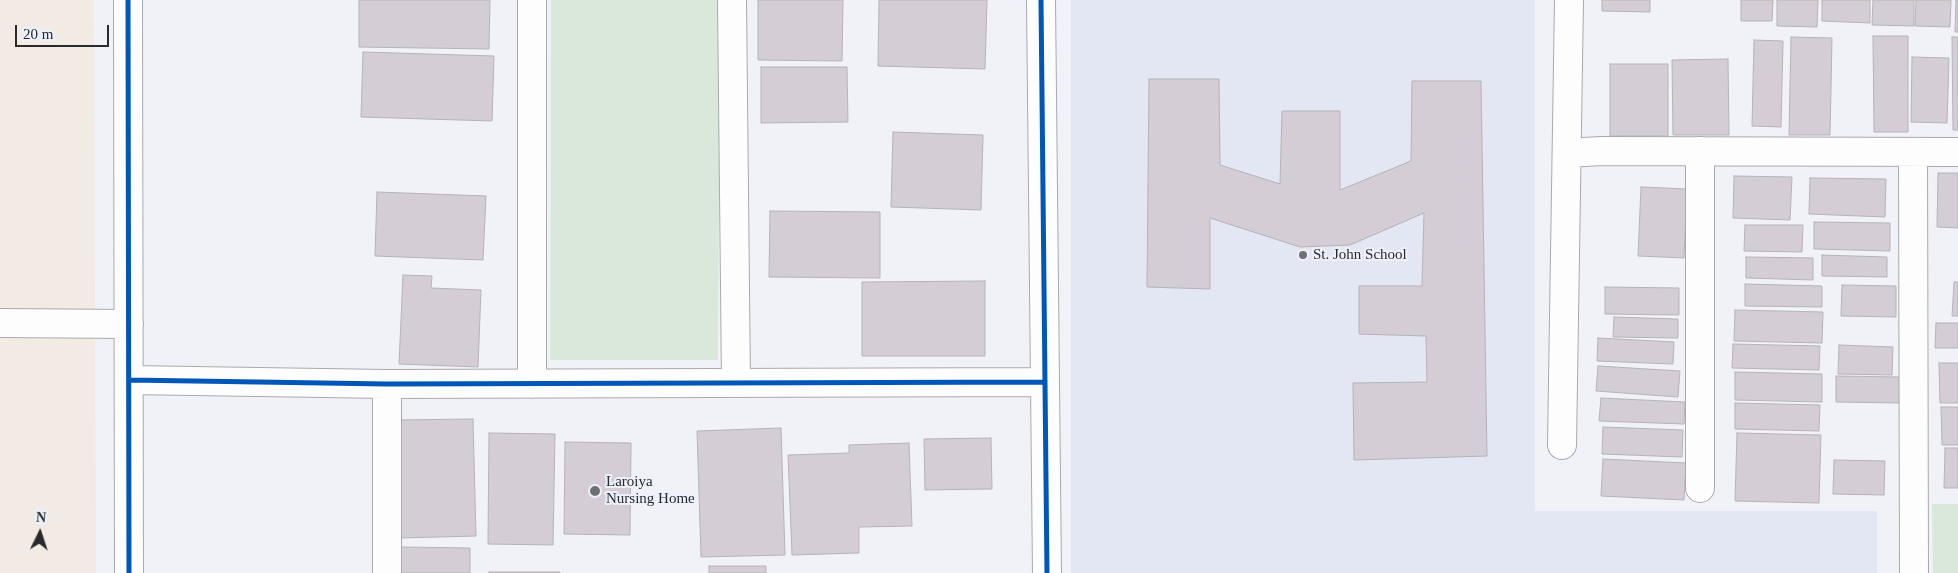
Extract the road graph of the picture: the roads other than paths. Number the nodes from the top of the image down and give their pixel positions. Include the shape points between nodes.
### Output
1 (128, 0) edge
2 (532, 0) edge
3 (732, 0) edge
4 (1040, 0) edge
5 (1568, 0) edge
6 (1700, 151) junction
7 (1913, 152) junction
8 (1958, 152) edge
9 (1567, 153) junction
10 (0, 323) edge
11 (129, 324) junction
12 (129, 380) junction
13 (1045, 382) junction
14 (736, 383) junction
15 (387, 384) junction
16 (532, 384) junction
17 (1562, 445) dead end
18 (1700, 488) dead end
19 (129, 573) edge
20 (387, 573) edge
21 (1047, 573) edge
22 (1914, 573) edge

1 - 11 street
2 - 16 street
3 - 14 street
4 - 13 street
5 - 9 street
6 - 7 street
6 - 9 street
6 - 18 street
7 - 8 street
7 - 22 street
9 - 17 street
10 - 11 street
11 - 12 street
12 - 15 street
12 - 19 street
13 - 14 street
13 - 21 street
14 - 16 street
15 - 16 street
15 - 20 street

